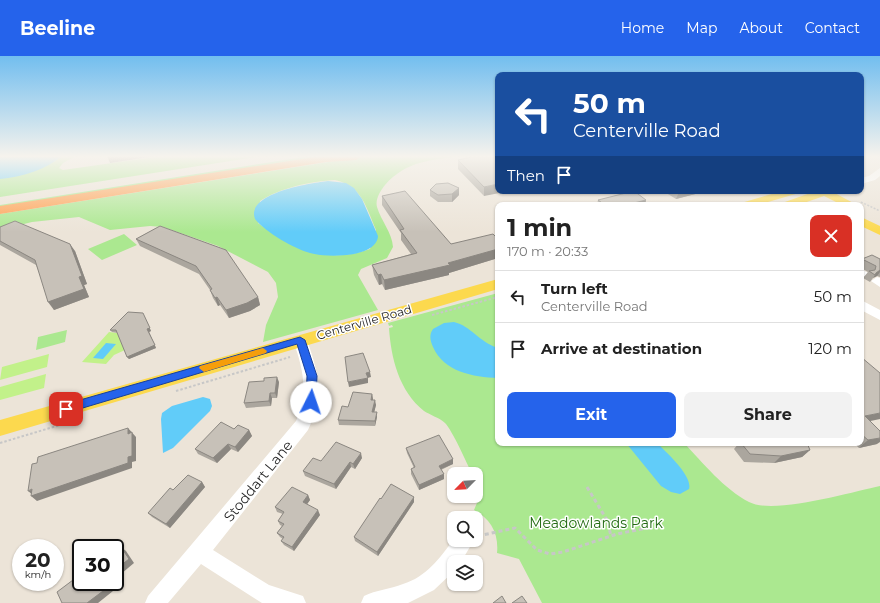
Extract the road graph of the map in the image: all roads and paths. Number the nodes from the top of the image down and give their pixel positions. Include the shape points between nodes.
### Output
1 (138, 182) edge
2 (163, 182) edge
3 (784, 194) edge
4 (819, 194) edge
5 (825, 194) edge
6 (0, 201) edge
7 (756, 202) edge
8 (795, 202) edge
9 (848, 202) edge
10 (864, 207) edge
11 (0, 210) edge
12 (864, 210) edge
13 (880, 211) edge
14 (880, 219) edge
15 (864, 222) edge
16 (880, 230) edge
17 (495, 285) edge
18 (864, 306) edge
19 (880, 316) edge
20 (300, 340) junction
21 (291, 356) dead end
22 (174, 391) dead end
23 (0, 428) edge
24 (587, 487) dead end
25 (652, 527) dead end
26 (483, 535) edge
27 (611, 536) junction
28 (460, 547) edge
29 (199, 552) junction
30 (155, 603) edge
31 (296, 603) edge
32 (371, 603) edge

1 - 6 highway
2 - 11 highway
3 - 7 main road
4 - 8 main road
5 - 9 main road
10 - 13 path
12 - 14 main road
15 - 16 main road
17 - 20 main road, Centerville Road
18 - 19 street
20 - 23 main road, Centerville Road
20 - 29 street, Stoddart Lane via 313,382 311,402 305,419 292,439
21 - 22 path via 268,365
24 - 27 path via 607,520
25 - 27 path
26 - 27 path via 515,528 537,550 550,554
28 - 32 street via 429,583 405,594
29 - 30 street, Stoddart Lane
29 - 31 street via 265,594

